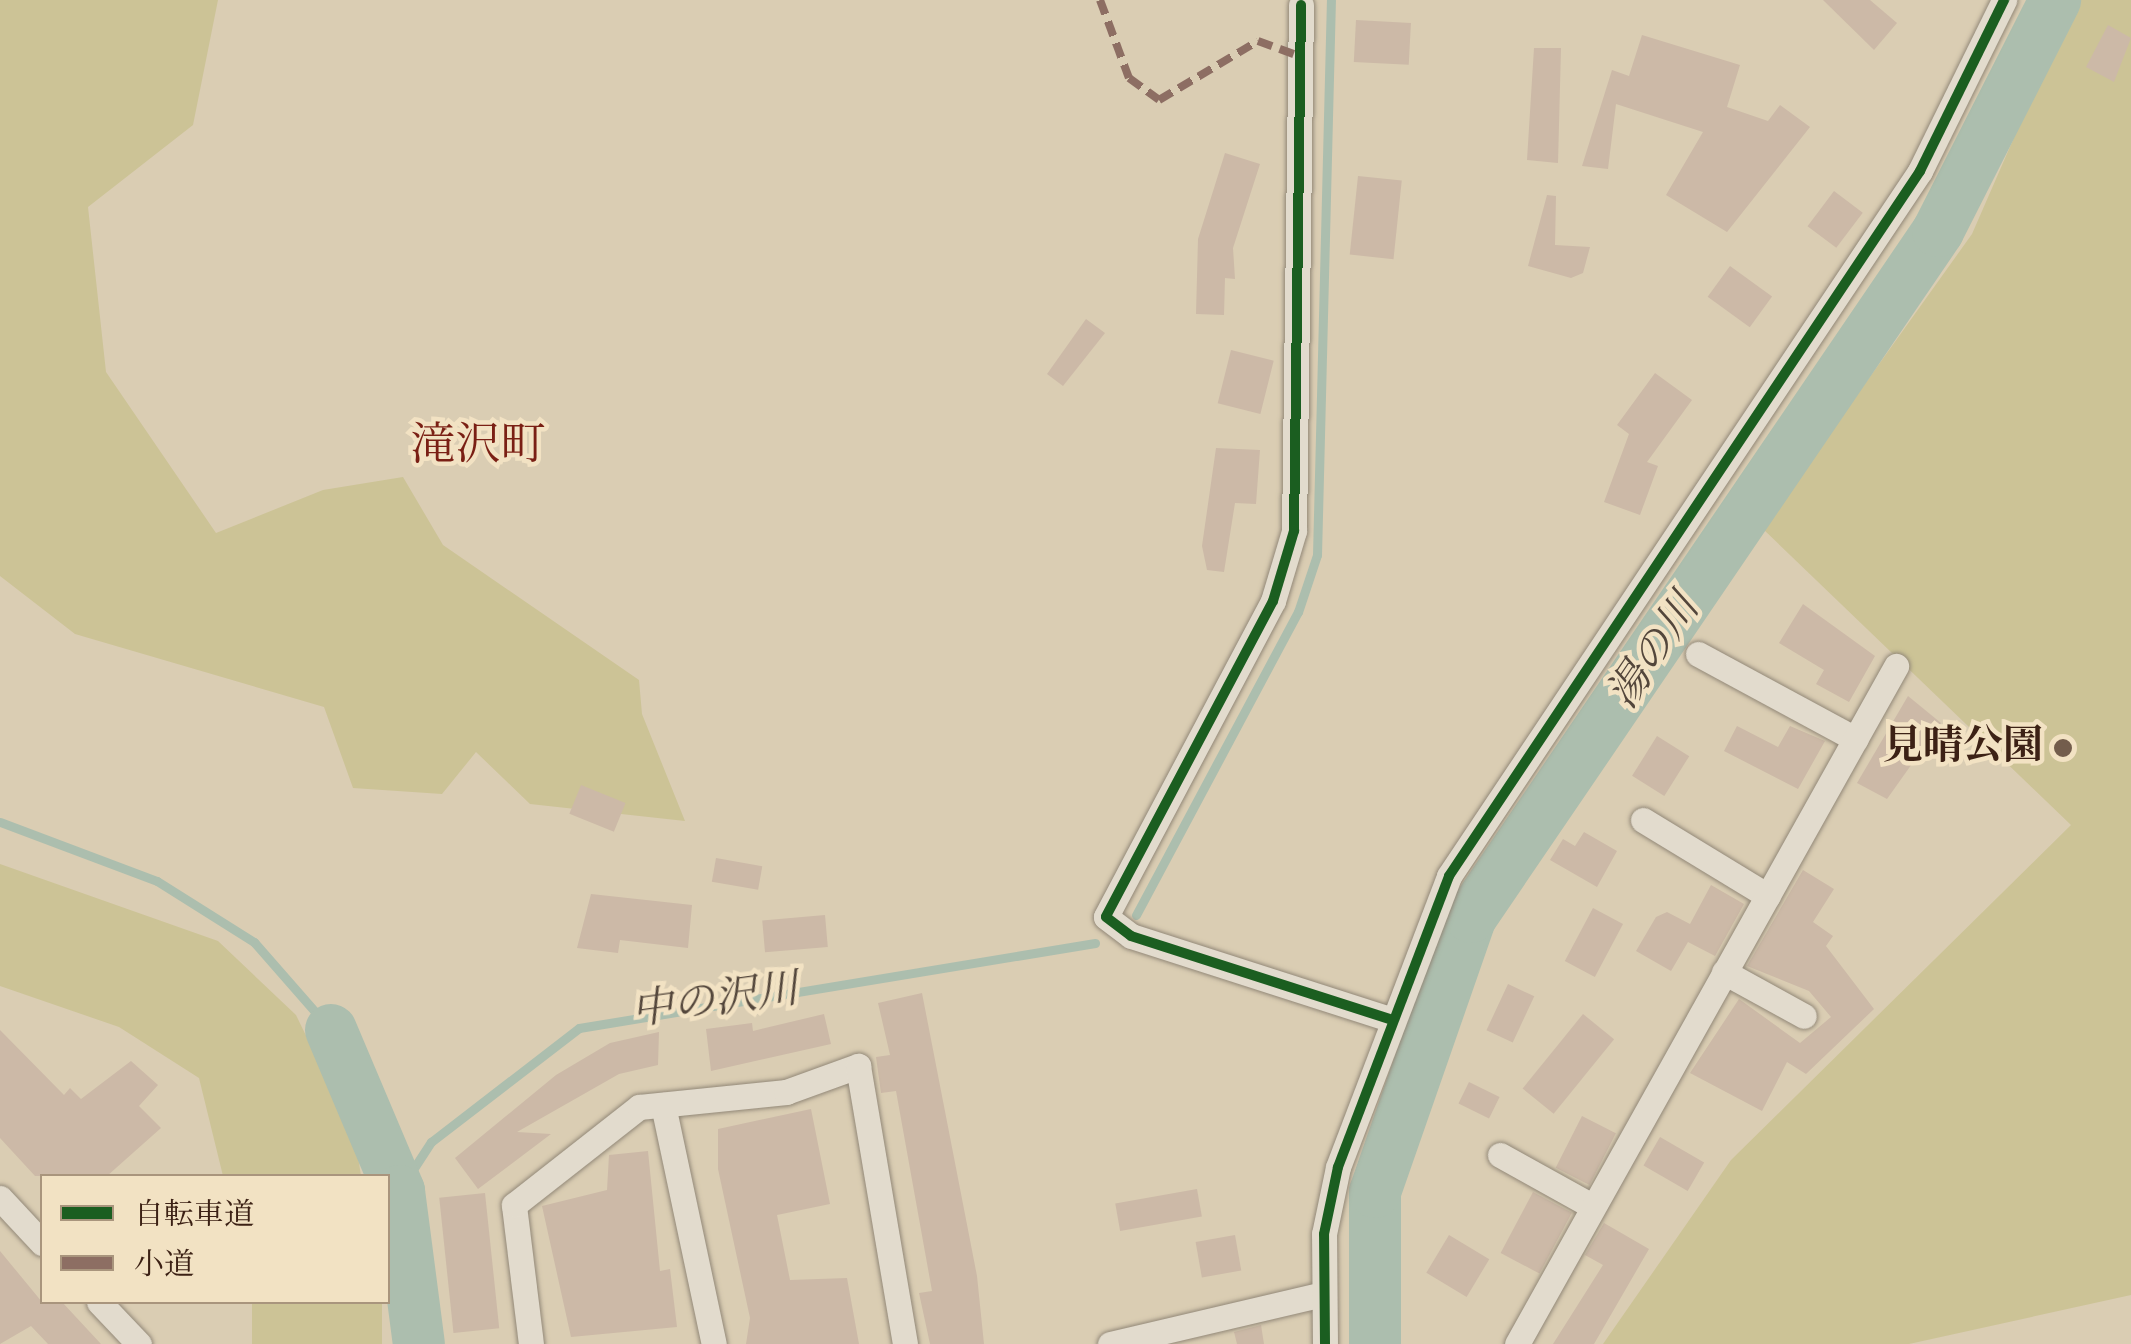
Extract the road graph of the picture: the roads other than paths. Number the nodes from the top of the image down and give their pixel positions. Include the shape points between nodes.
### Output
1 (2004, 0) edge
2 (1301, 5) dead end
3 (1698, 654) dead end
4 (1896, 666) dead end
5 (1856, 739) junction
6 (1644, 820) dead end
7 (1768, 896) junction
8 (1724, 972) junction
9 (1804, 1016) dead end
10 (1389, 1018) junction
11 (663, 1105) junction
12 (1500, 1155) dead end
13 (0, 1198) edge
14 (1592, 1206) junction
15 (40, 1241) edge
16 (1323, 1294) junction
17 (100, 1304) edge
18 (139, 1344) edge
19 (531, 1344) edge
20 (714, 1344) edge
21 (905, 1344) edge
22 (1110, 1344) edge
23 (1325, 1344) edge
24 (1517, 1344) edge

1 - 10 street via 1890,219 1449,876
2 - 10 street via 1294,531 1273,601 1106,917 1132,936
3 - 5 street
4 - 5 street
5 - 7 street
6 - 7 street
7 - 8 street
8 - 9 street
8 - 14 street
10 - 16 street via 1338,1167
11 - 19 street via 638,1107 514,1204
11 - 20 street
11 - 21 street via 786,1092 858,1066
12 - 14 street
13 - 15 street
14 - 24 street
16 - 22 street
16 - 23 street
17 - 18 street

